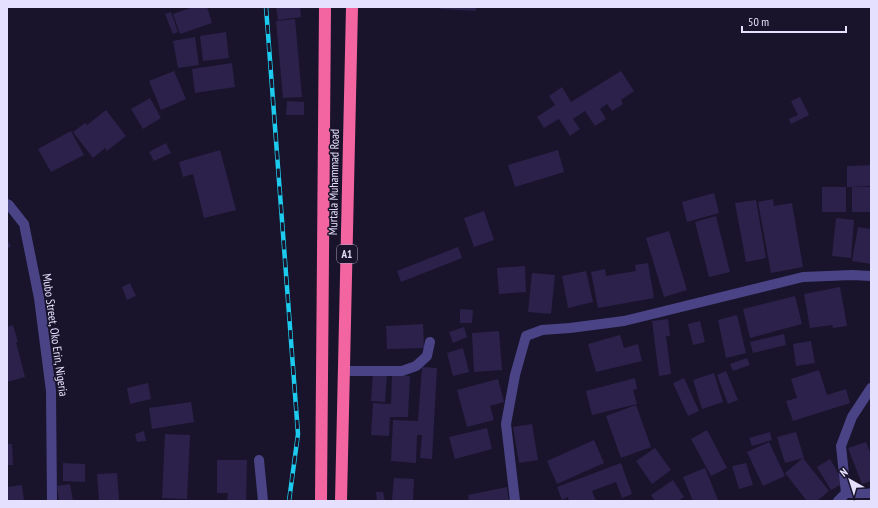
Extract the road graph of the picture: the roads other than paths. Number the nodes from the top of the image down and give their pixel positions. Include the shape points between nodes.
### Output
1 (325, 7) edge
2 (352, 7) edge
3 (7, 204) edge
4 (871, 276) edge
5 (430, 342) dead end
6 (344, 371) junction
7 (871, 388) edge
8 (259, 460) dead end
9 (846, 493) junction
10 (871, 494) edge
11 (52, 501) edge
12 (263, 501) edge
13 (321, 501) edge
14 (341, 501) edge
15 (515, 501) edge
16 (838, 501) edge

1 - 13 highway, Murtala Muhammad Road / A1
2 - 6 highway, Murtala Muhammad Road / A1
3 - 11 street, Mubo Street, Oko Erin, Nigeria via 24,224 39,298 51,391
4 - 15 street via 803,277 624,321 542,330 526,336 515,375 506,424
5 - 6 street via 427,356 416,366 402,371
6 - 14 highway, Murtala Muhammad Road / A1
7 - 9 street via 852,417 841,446
8 - 12 street
9 - 10 street
9 - 16 street

